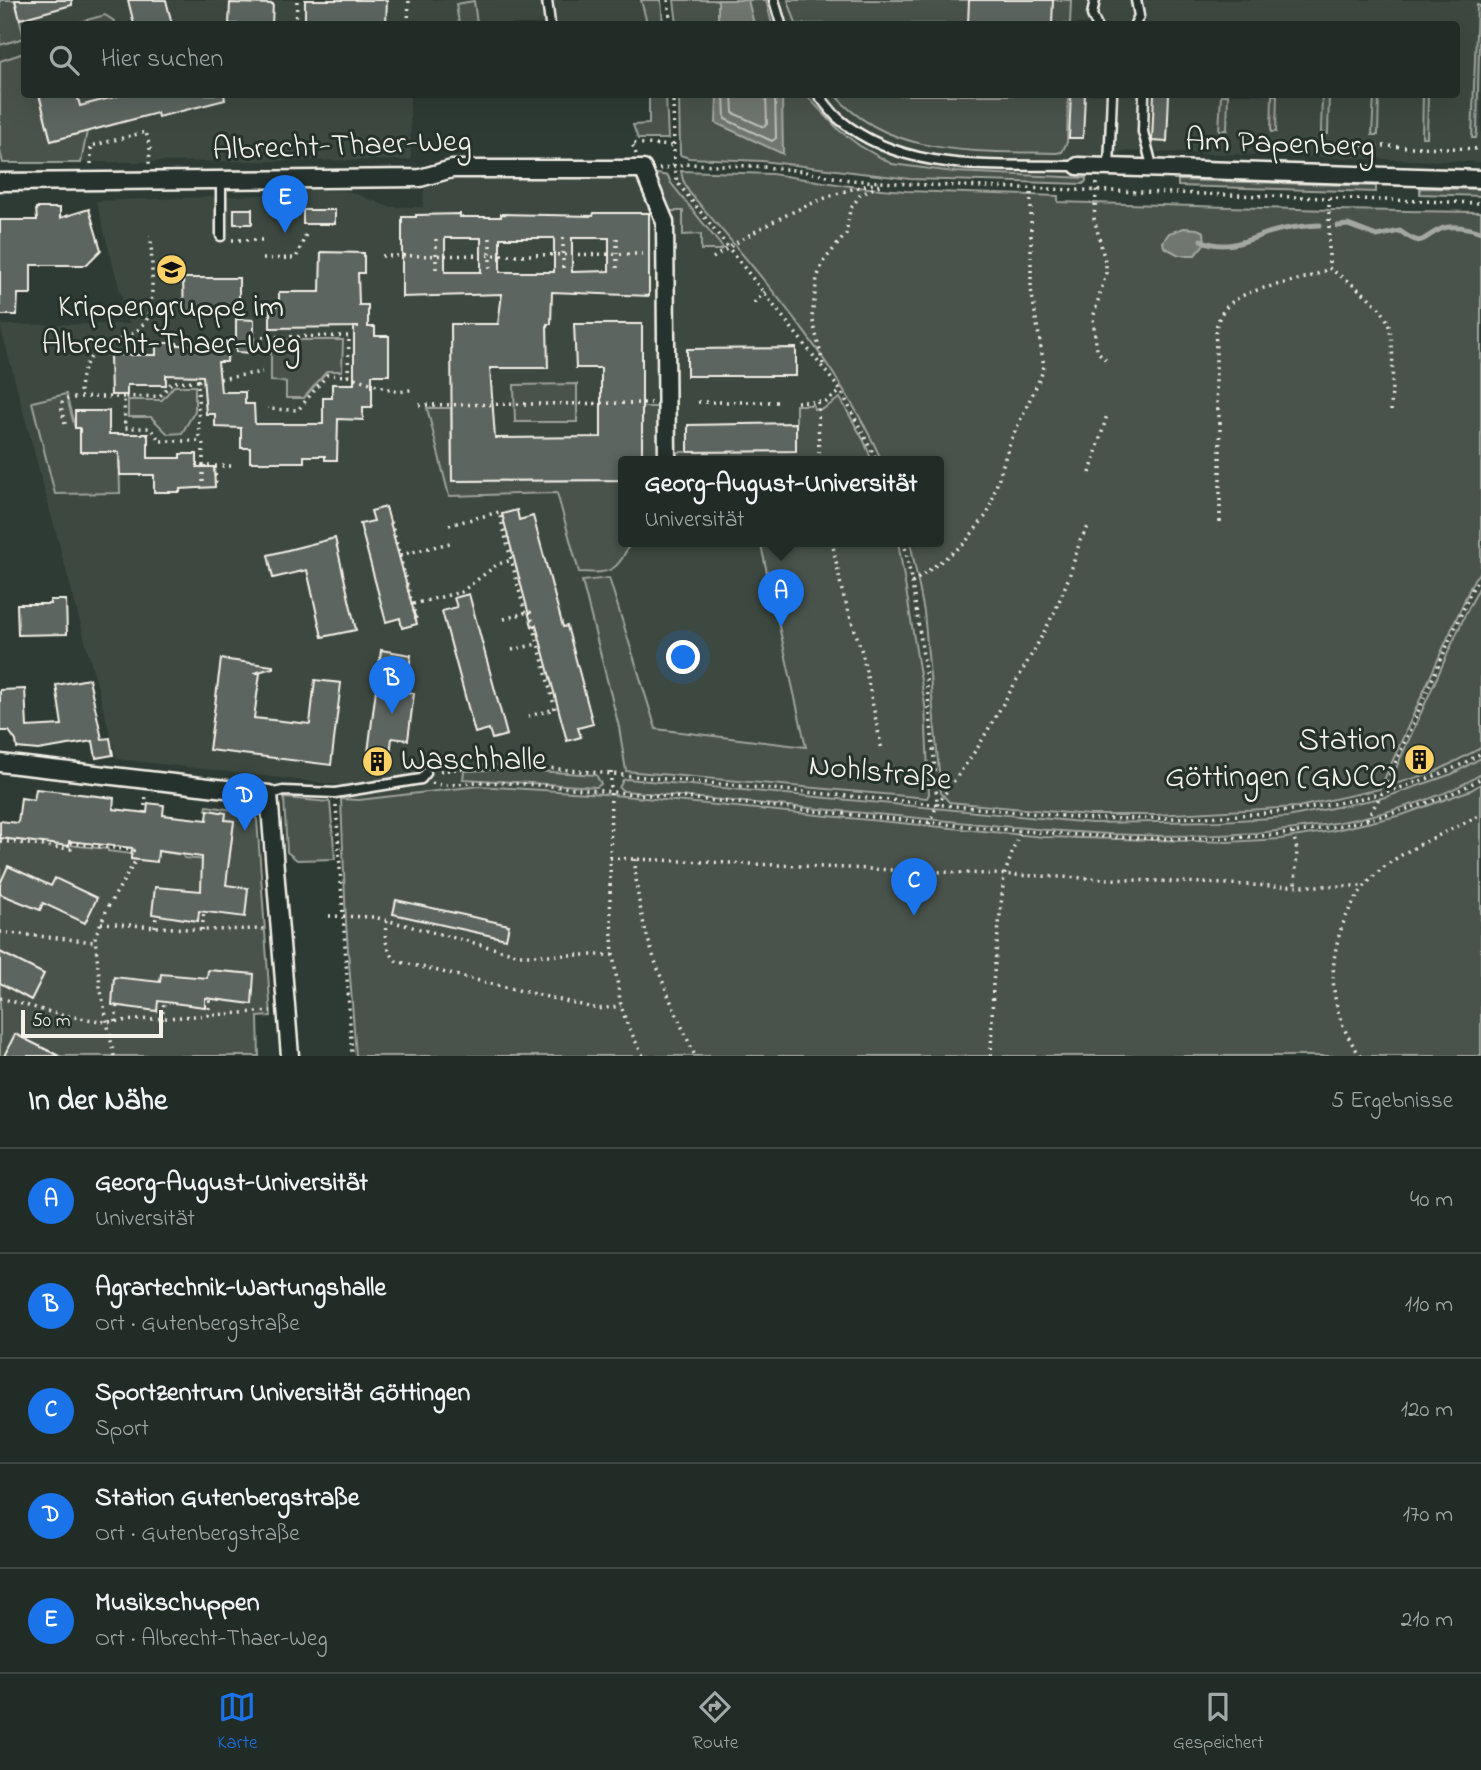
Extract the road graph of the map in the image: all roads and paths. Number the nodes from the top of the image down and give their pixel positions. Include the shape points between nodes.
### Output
1 (297, 0) edge
2 (409, 0) edge
3 (547, 0) edge
4 (668, 0) edge
5 (774, 0) edge
6 (1095, 0) edge
7 (1136, 0) edge
8 (1141, 20) edge
9 (296, 21) edge
10 (408, 21) edge
11 (550, 21) edge
12 (671, 21) edge
13 (780, 21) edge
14 (1095, 21) edge
15 (673, 98) edge
16 (821, 98) edge
17 (1112, 98) edge
18 (1144, 98) edge
19 (632, 143) dead end
20 (1348, 145) dead end
21 (674, 146) junction
22 (1481, 149) edge
23 (674, 165) junction
24 (1078, 166) joint
25 (1109, 167) junction
26 (1153, 169) junction
27 (1481, 179) edge
28 (148, 180) junction
29 (221, 180) junction
30 (91, 181) junction
31 (0, 182) edge
32 (885, 182) junction
33 (1031, 189) junction
34 (1097, 190) junction
35 (1329, 198) junction
36 (1481, 203) edge
37 (306, 234) dead end
38 (151, 236) dead end
39 (221, 236) joint
40 (617, 237) dead end
41 (490, 238) dead end
42 (563, 238) dead end
43 (436, 239) dead end
44 (263, 240) dead end
45 (728, 247) junction
46 (617, 254) junction
47 (665, 254) junction
48 (436, 255) junction
49 (490, 255) junction
50 (562, 255) junction
51 (382, 256) dead end
52 (713, 258) dead end
53 (263, 259) dead end
54 (1329, 268) junction
55 (563, 271) dead end
56 (617, 271) dead end
57 (436, 272) dead end
58 (490, 272) dead end
59 (765, 292) junction
60 (754, 303) dead end
61 (262, 337) dead end
62 (1107, 361) dead end
63 (824, 368) junction
64 (262, 372) dead end
65 (348, 376) junction
66 (203, 379) dead end
67 (220, 379) dead end
68 (198, 381) junction
69 (415, 389) dead end
70 (841, 391) junction
71 (80, 397) junction
72 (124, 397) junction
73 (666, 402) junction
74 (698, 402) dead end
75 (782, 402) dead end
76 (797, 402) dead end
77 (818, 402) junction
78 (419, 405) dead end
79 (267, 409) dead end
80 (1391, 414) dead end
81 (1107, 415) dead end
82 (65, 424) dead end
83 (203, 443) dead end
84 (667, 456) edge
85 (819, 456) edge
86 (874, 456) edge
87 (231, 466) dead end
88 (203, 467) junction
89 (215, 467) junction
90 (1090, 473) dead end
91 (203, 488) dead end
92 (216, 488) dead end
93 (391, 522) dead end
94 (1220, 522) dead end
95 (1090, 523) dead end
96 (449, 525) dead end
97 (454, 542) dead end
98 (833, 547) edge
99 (905, 547) edge
100 (400, 555) junction
101 (512, 561) junction
102 (1481, 578) edge
103 (912, 583) junction
104 (413, 604) junction
105 (525, 613) junction
106 (416, 619) dead end
107 (504, 619) dead end
108 (538, 643) junction
109 (512, 650) dead end
110 (529, 716) dead end
111 (882, 750) dead end
112 (1481, 753) edge
113 (0, 763) edge
114 (611, 772) junction
115 (423, 776) junction
116 (1481, 778) edge
117 (610, 792) junction
118 (335, 793) junction
119 (1382, 793) junction
120 (269, 794) junction
121 (937, 805) junction
122 (1481, 815) edge
123 (1367, 820) junction
124 (929, 824) junction
125 (1020, 831) junction
126 (1293, 833) junction
127 (0, 841) edge
128 (139, 851) dead end
129 (610, 858) junction
130 (635, 859) junction
131 (136, 860) dead end
132 (1004, 876) junction
133 (1295, 886) junction
134 (1366, 886) junction
135 (204, 911) dead end
136 (156, 915) dead end
137 (343, 915) junction
138 (329, 916) dead end
139 (387, 921) junction
140 (100, 923) junction
141 (155, 927) junction
142 (281, 928) junction
143 (202, 930) junction
144 (0, 933) edge
145 (96, 942) junction
146 (613, 955) junction
147 (0, 998) edge
148 (210, 998) dead end
149 (164, 1002) dead end
150 (117, 1006) dead end
151 (621, 1006) junction
152 (287, 1010) junction
153 (208, 1016) junction
154 (162, 1020) junction
155 (115, 1021) junction
156 (106, 1022) junction
157 (114, 1056) edge
158 (290, 1056) edge
159 (352, 1056) edge
160 (643, 1056) edge
161 (695, 1056) edge
162 (991, 1056) edge
163 (1361, 1056) edge

1 - 9 path
2 - 10 path
3 - 11 lane
4 - 12 path
5 - 13 lane
6 - 14 lane
7 - 8 lane
15 - 21 path
16 - 24 lane via 838,118 868,140 898,152 944,162
17 - 25 lane
18 - 26 lane via 1143,132
19 - 21 path
20 - 22 path
21 - 23 path
23 - 32 path via 754,166
23 - 45 path via 680,187
24 - 25 street, Am Papenberg
25 - 26 street, Am Papenberg
26 - 27 street, Am Papenberg
28 - 29 street, Albrecht-Thaer-Weg
28 - 30 street, Albrecht-Thaer-Weg
28 - 30 path via 146,132 92,146
29 - 39 lane
29 - 47 street, Albrecht-Thaer-Weg via 420,178 452,169 643,169 665,222
30 - 31 street, Albrecht-Thaer-Weg
32 - 33 path
32 - 45 path via 856,187 775,221
32 - 63 path via 860,195 850,211 846,234 823,262 817,278 812,317
33 - 34 path
33 - 103 path via 1031,289 1044,366 1041,376 1010,442 988,513 964,544
34 - 35 path
34 - 62 path via 1094,218 1106,264 1093,318 1097,351
35 - 36 path
35 - 54 path
37 - 53 path via 296,258
38 - 71 path via 148,316 138,328 102,346 83,369
39 - 44 path via 226,240
40 - 46 path
41 - 49 path
42 - 50 path
43 - 48 path
45 - 52 path
45 - 59 path
46 - 47 path
46 - 50 path
46 - 56 path
47 - 73 street
48 - 49 path
48 - 51 path
48 - 57 path
49 - 50 path
49 - 58 path
50 - 55 path
54 - 80 path via 1375,303 1388,320
54 - 94 path via 1316,276 1242,295 1227,304 1216,327
59 - 60 path
59 - 63 path
61 - 65 path via 349,336
63 - 70 path
64 - 67 path
65 - 69 path via 399,391
65 - 79 path via 327,375 298,410
66 - 68 path
68 - 72 path via 172,382 160,396
68 - 72 path via 198,441 160,441 150,428 125,428
70 - 77 path
70 - 86 path
71 - 72 path
71 - 82 path via 63,400
73 - 78 path
73 - 84 street
74 - 75 path
76 - 77 path
77 - 85 path
81 - 90 path
83 - 88 path
87 - 89 path
88 - 89 path
88 - 91 path
89 - 92 path
93 - 100 path
95 - 121 path via 1036,648 978,747
96 - 101 path via 499,512
97 - 100 path
98 - 111 path
99 - 103 path
100 - 104 path
101 - 104 path via 498,564 461,592
101 - 105 path
102 - 119 path
103 - 121 path via 930,703
104 - 106 path
105 - 107 path
105 - 108 path via 530,612
108 - 109 path
108 - 110 path via 555,709
112 - 119 path, Nohlstraße via 1437,776
113 - 120 street
114 - 115 path, Nohlstraße via 481,765
114 - 117 path
114 - 121 path, Nohlstraße
115 - 117 path via 440,786 479,782
115 - 118 lane
116 - 123 path via 1423,804
117 - 124 path
117 - 129 path
118 - 120 lane
118 - 137 path
119 - 121 path, Nohlstraße via 1255,816 1094,819
119 - 123 path
120 - 142 street
121 - 124 path
122 - 134 path via 1400,857
123 - 126 path
124 - 125 path
125 - 126 path via 1228,839
125 - 132 path
126 - 133 path
127 - 128 path
129 - 130 path
129 - 146 path
130 - 132 path
130 - 161 path via 656,968
131 - 140 path
132 - 133 path
132 - 162 path
133 - 134 path
134 - 163 path via 1343,921 1333,974 1342,1025
135 - 143 path
136 - 141 path
137 - 138 path
137 - 139 path
137 - 159 path
139 - 146 path via 520,955
139 - 151 path via 385,940 396,961 598,1009
140 - 141 path
140 - 145 path
141 - 143 path
142 - 143 path
142 - 152 street
144 - 145 path
145 - 156 path
146 - 151 path
147 - 156 path
148 - 153 path
149 - 154 path
150 - 155 path
151 - 160 path
152 - 153 path
152 - 158 street
153 - 154 path
154 - 155 path
155 - 156 path
156 - 157 path

